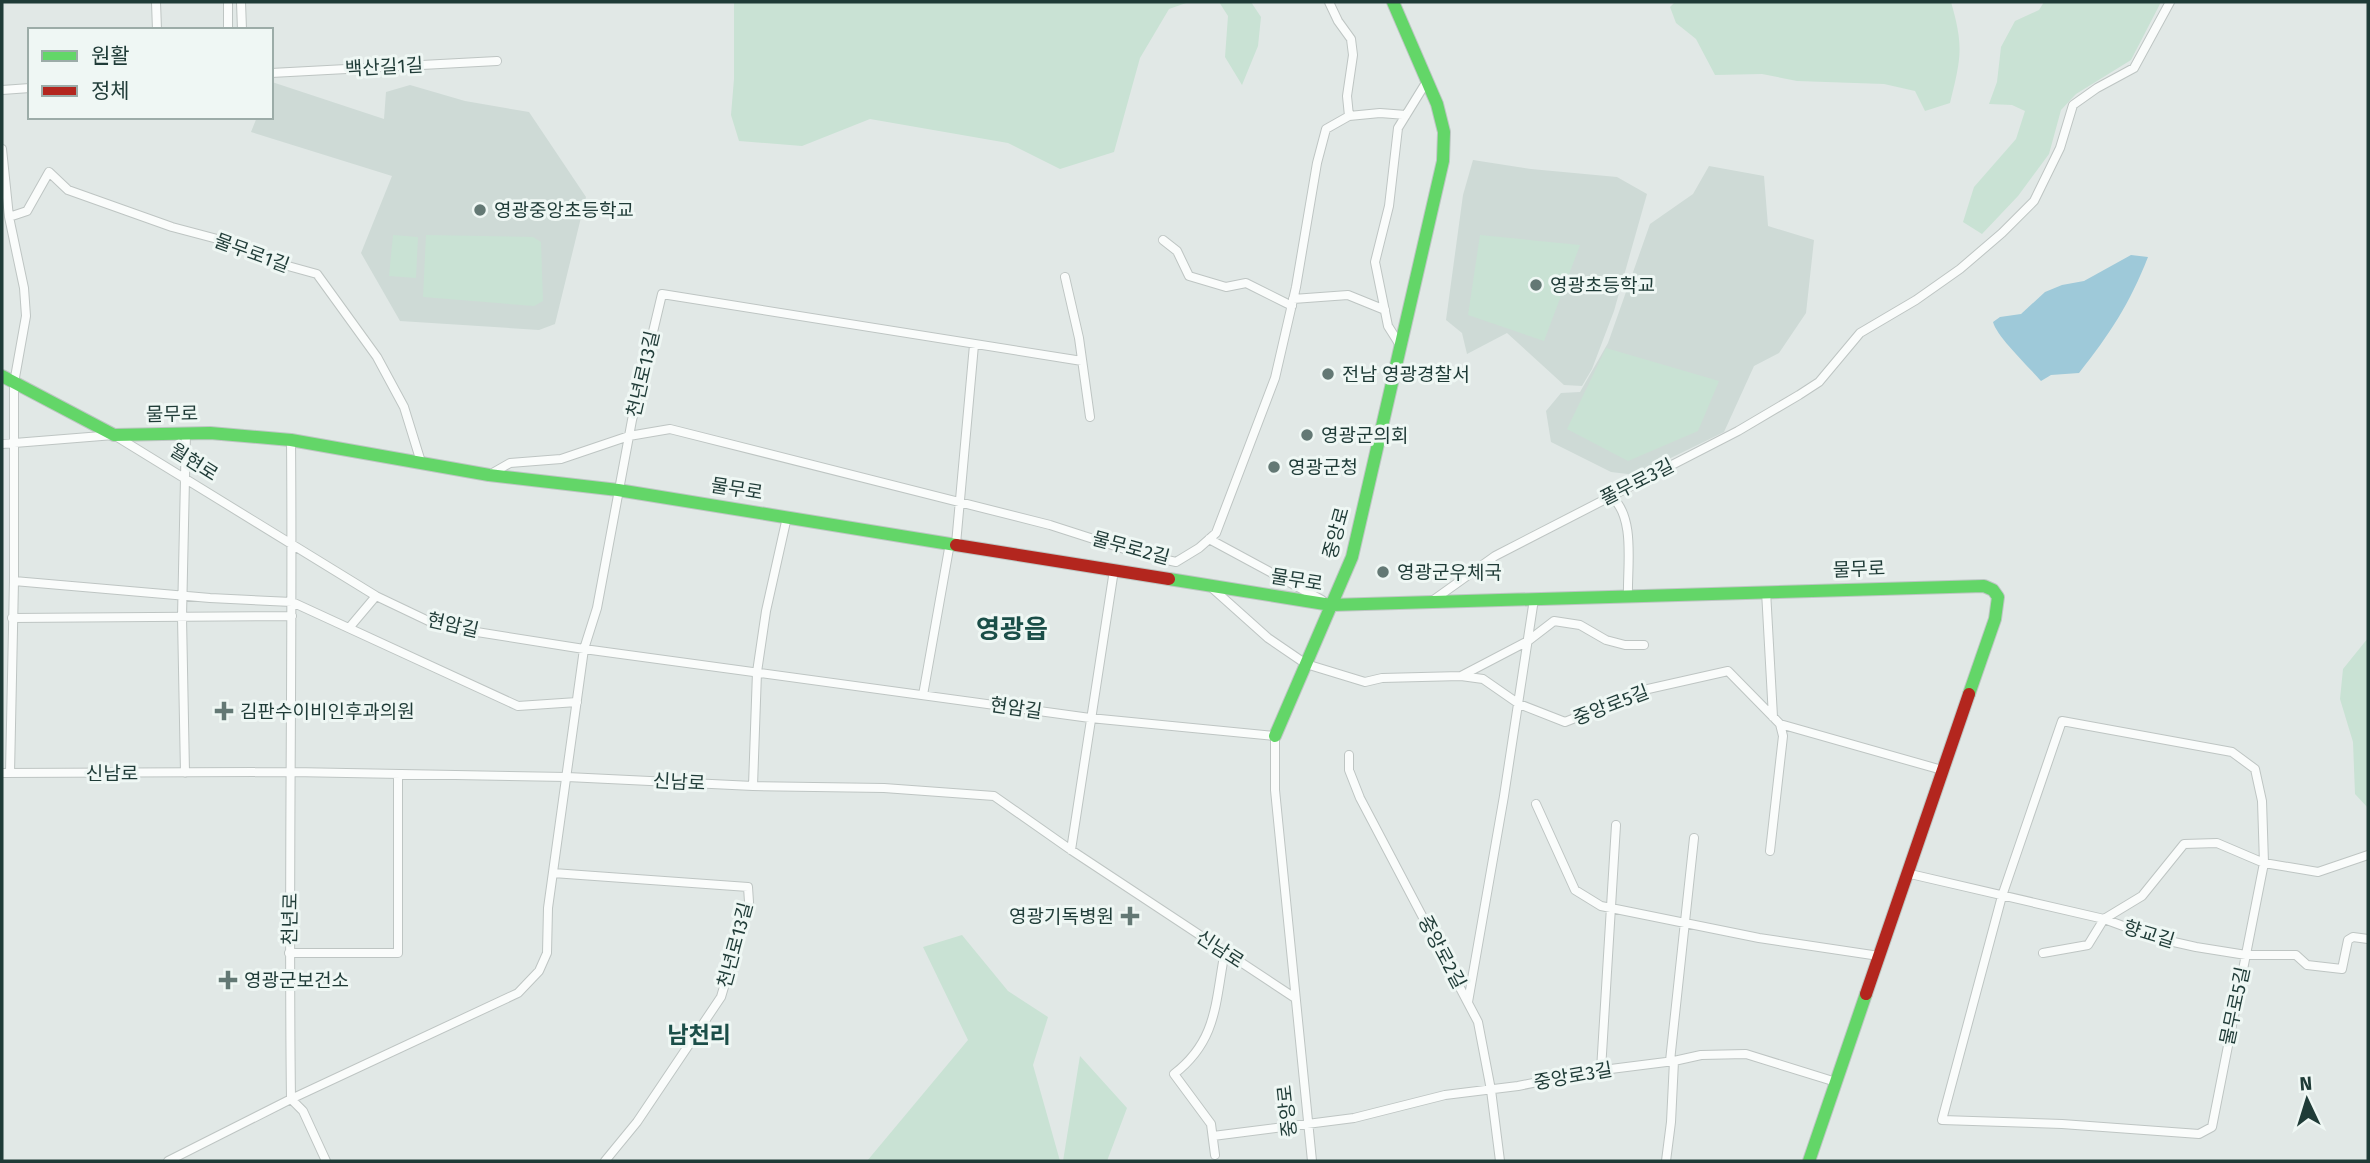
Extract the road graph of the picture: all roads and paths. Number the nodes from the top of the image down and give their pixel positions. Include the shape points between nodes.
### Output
1 (156, 2) edge
2 (228, 2) edge
3 (241, 2) edge
4 (1329, 2) edge
5 (1393, 2) edge
6 (2171, 2) edge
7 (158, 28) edge
8 (228, 28) edge
9 (242, 28) edge
10 (497, 61) dead end
11 (273, 74) edge
12 (1427, 81) junction
13 (28, 88) edge
14 (2, 90) edge
15 (1406, 115) junction
16 (1349, 116) junction
17 (2, 149) edge
18 (9, 217) junction
19 (1163, 240) dead end
20 (1065, 277) dead end
21 (1292, 302) junction
22 (1385, 310) junction
23 (974, 345) junction
24 (1400, 345) junction
25 (1082, 361) junction
26 (2, 376) edge
27 (14, 383) junction
28 (1090, 416) dead end
29 (186, 432) junction
30 (114, 435) junction
31 (629, 436) junction
32 (291, 440) junction
33 (2, 444) edge
34 (15, 444) junction
35 (421, 461) junction
36 (489, 475) junction
37 (185, 479) junction
38 (618, 490) junction
39 (1611, 496) junction
40 (960, 502) junction
41 (787, 517) junction
42 (1209, 539) junction
43 (292, 542) junction
44 (953, 544) junction
45 (1114, 570) junction
46 (14, 581) junction
47 (1209, 585) junction
48 (1766, 592) junction
49 (183, 595) junction
50 (376, 596) junction
51 (1628, 596) junction
52 (1534, 599) junction
53 (292, 602) junction
54 (1429, 602) junction
55 (1331, 605) junction
56 (292, 615) junction
57 (182, 617) junction
58 (12, 621) junction
59 (2, 623) edge
60 (349, 628) junction
61 (1528, 641) junction
62 (1644, 645) dead end
63 (584, 649) junction
64 (1306, 664) junction
65 (757, 672) junction
66 (1461, 676) junction
67 (923, 695) junction
68 (577, 702) junction
69 (1519, 704) junction
70 (1773, 717) junction
71 (1090, 718) junction
72 (1780, 724) junction
73 (1275, 736) junction
74 (1349, 755) dead end
75 (1942, 770) junction
76 (292, 772) junction
77 (6, 773) edge
78 (185, 773) junction
79 (398, 774) junction
80 (567, 777) junction
81 (753, 786) junction
82 (1536, 804) dead end
83 (1616, 825) dead end
84 (1694, 838) dead end
85 (1070, 850) junction
86 (1770, 851) dead end
87 (2368, 855) edge
88 (2264, 863) junction
89 (553, 873) junction
90 (1906, 873) junction
91 (2002, 896) junction
92 (1610, 908) junction
93 (2104, 919) junction
94 (1685, 923) junction
95 (2368, 939) edge
96 (1224, 951) junction
97 (289, 953) junction
98 (2043, 953) dead end
99 (2246, 955) junction
100 (1879, 956) junction
101 (1295, 998) junction
102 (1468, 1002) junction
103 (1672, 1061) junction
104 (1601, 1070) junction
105 (1836, 1082) junction
106 (1491, 1090) junction
107 (291, 1098) junction
108 (1308, 1124) junction
109 (1213, 1136) junction
110 (1215, 1154) dead end
111 (168, 1161) edge
112 (326, 1161) edge
113 (605, 1161) edge
114 (1312, 1161) edge
115 (1500, 1161) edge
116 (1666, 1161) edge
117 (1809, 1161) edge

1 - 7 street
2 - 8 street
3 - 9 street
4 - 16 street via 1351,39
5 - 12 main road, 중앙로
6 - 39 street, 풀무로3길 via 2134,68 2073,105 2060,148 2034,201 2002,233 1916,300 1860,333 1819,382 1800,395
10 - 11 street, 백산길1길
12 - 15 street
12 - 24 main road, 중앙로 via 1444,132 1443,160
13 - 14 street
15 - 16 street
15 - 22 street via 1398,128 1389,206 1375,262
16 - 21 street, 물무로2길 via 1326,129
17 - 18 street
18 - 27 street via 26,316
18 - 35 street, 물무로1길 via 27,211 49,172 68,190 317,274 377,357 404,407
19 - 21 street via 1177,251 1189,276 1226,287 1246,283
20 - 25 street
21 - 22 street via 1348,295
21 - 42 street, 물무로2길 via 1275,378 1227,509
22 - 24 street via 1388,326
23 - 25 street, 천년로13길
23 - 31 street, 천년로13길 via 662,294
23 - 40 street
24 - 55 main road, 중앙로 via 1352,557
25 - 28 street
26 - 27 main road, 월현로
27 - 30 main road, 월현로
27 - 34 street
29 - 30 main road, 물무로
29 - 32 main road, 물무로
29 - 37 street
30 - 34 street, 물무로
30 - 37 street, 월현로
31 - 36 street, 물무로2길 via 561,459 510,463
31 - 38 street, 천년로13길
31 - 40 street, 물무로2길 via 670,429
32 - 35 main road, 물무로
32 - 43 street, 천년로
33 - 34 street, 물무로
34 - 46 street
35 - 36 main road, 물무로
36 - 38 main road, 물무로
37 - 43 street, 월현로
37 - 49 street
38 - 41 main road, 물무로
38 - 63 street, 천년로13길 via 597,608
39 - 51 street via 1619,502 1627,528
39 - 54 street, 풀무로3길 via 1495,556
40 - 42 street, 물무로2길 via 1175,562
40 - 44 street
41 - 44 main road, 물무로
41 - 65 street via 765,611
42 - 55 street
43 - 50 street, 현암길
43 - 53 street, 천년로
44 - 45 main road, 물무로
44 - 67 street
45 - 47 main road, 물무로
45 - 71 street
46 - 49 street
46 - 58 street
47 - 55 main road, 물무로
47 - 64 street, 중앙로5길 via 1268,638
48 - 51 main road, 물무로
48 - 70 street
48 - 75 main road, 물무로 via 1966,585 1993,590 1998,597 1995,619
49 - 53 street
49 - 57 street
50 - 60 street
50 - 63 street, 현암길 via 439,626
51 - 52 main road, 물무로
52 - 54 main road, 물무로
52 - 61 street
53 - 56 street, 천년로
53 - 60 street
54 - 55 main road, 물무로
55 - 64 main road, 중앙로
56 - 57 street
56 - 76 street, 천년로
57 - 58 street
57 - 78 street
58 - 59 street
58 - 77 street
60 - 68 street via 518,706
61 - 62 street via 1554,621 1580,625 1606,640
61 - 66 street
61 - 69 street
63 - 65 street, 현암길
63 - 68 street, 천년로13길
64 - 66 street, 중앙로5길 via 1365,682
64 - 73 main road, 중앙로
65 - 67 street, 현암길
65 - 81 street
66 - 69 street, 중앙로5길 via 1483,679
67 - 71 street, 현암길
68 - 80 street, 천년로13길
69 - 70 street, 중앙로5길 via 1565,722 1648,690 1728,671
69 - 102 street
70 - 72 street, 중앙로5길
71 - 73 street, 현암길
71 - 85 street
72 - 75 street
72 - 86 street via 1783,736
73 - 101 street, 중앙로 via 1275,790
74 - 102 street, 중앙로2길 via 1349,771 1360,798
75 - 90 main road, 물무로
76 - 78 street, 신남로
76 - 79 street, 신남로
76 - 97 street, 천년로
77 - 78 street, 신남로
79 - 80 street, 신남로
79 - 97 street via 398,953
80 - 81 street, 신남로
80 - 89 street, 천년로13길
81 - 85 street, 신남로 via 994,796
82 - 92 street via 1576,890
83 - 92 street
84 - 94 street
85 - 96 street, 신남로
87 - 88 street via 2318,872
88 - 91 street, 물무로5길 via 2262,801 2255,769 2232,752 2062,721
88 - 93 street via 2217,843 2184,844 2142,896
88 - 99 street, 물무로5길
89 - 107 street, 천년로13길 via 547,953 539,971 518,993
89 - 113 street, 천년로13길 via 748,887 750,902 722,997
90 - 91 street, 향교길
90 - 100 main road, 물무로
91 - 93 street, 향교길
91 - 99 street, 물무로5길 via 1942,1119 2199,1134 2212,1127
92 - 94 street
92 - 104 street
93 - 98 street via 2088,945
93 - 99 street, 향교길 via 2156,937
94 - 100 street
94 - 103 street
95 - 99 street, 향교길 via 2348,940 2342,969 2307,965 2296,955
96 - 101 street, 신남로
96 - 109 street via 1211,1027 1189,1063 1174,1074 1210,1124
97 - 107 street, 천년로
100 - 105 main road, 물무로
101 - 108 street, 중앙로
102 - 106 street, 중앙로2길 via 1478,1022
103 - 104 street, 중앙로3길
103 - 105 street, 중앙로3길 via 1746,1054
103 - 116 street
104 - 106 street, 중앙로3길
105 - 117 main road, 물무로
106 - 108 street, 중앙로3길
106 - 115 street, 중앙로2길
107 - 111 street
107 - 112 street via 303,1111
108 - 109 street, 중앙로3길
108 - 114 street, 중앙로
109 - 110 street

